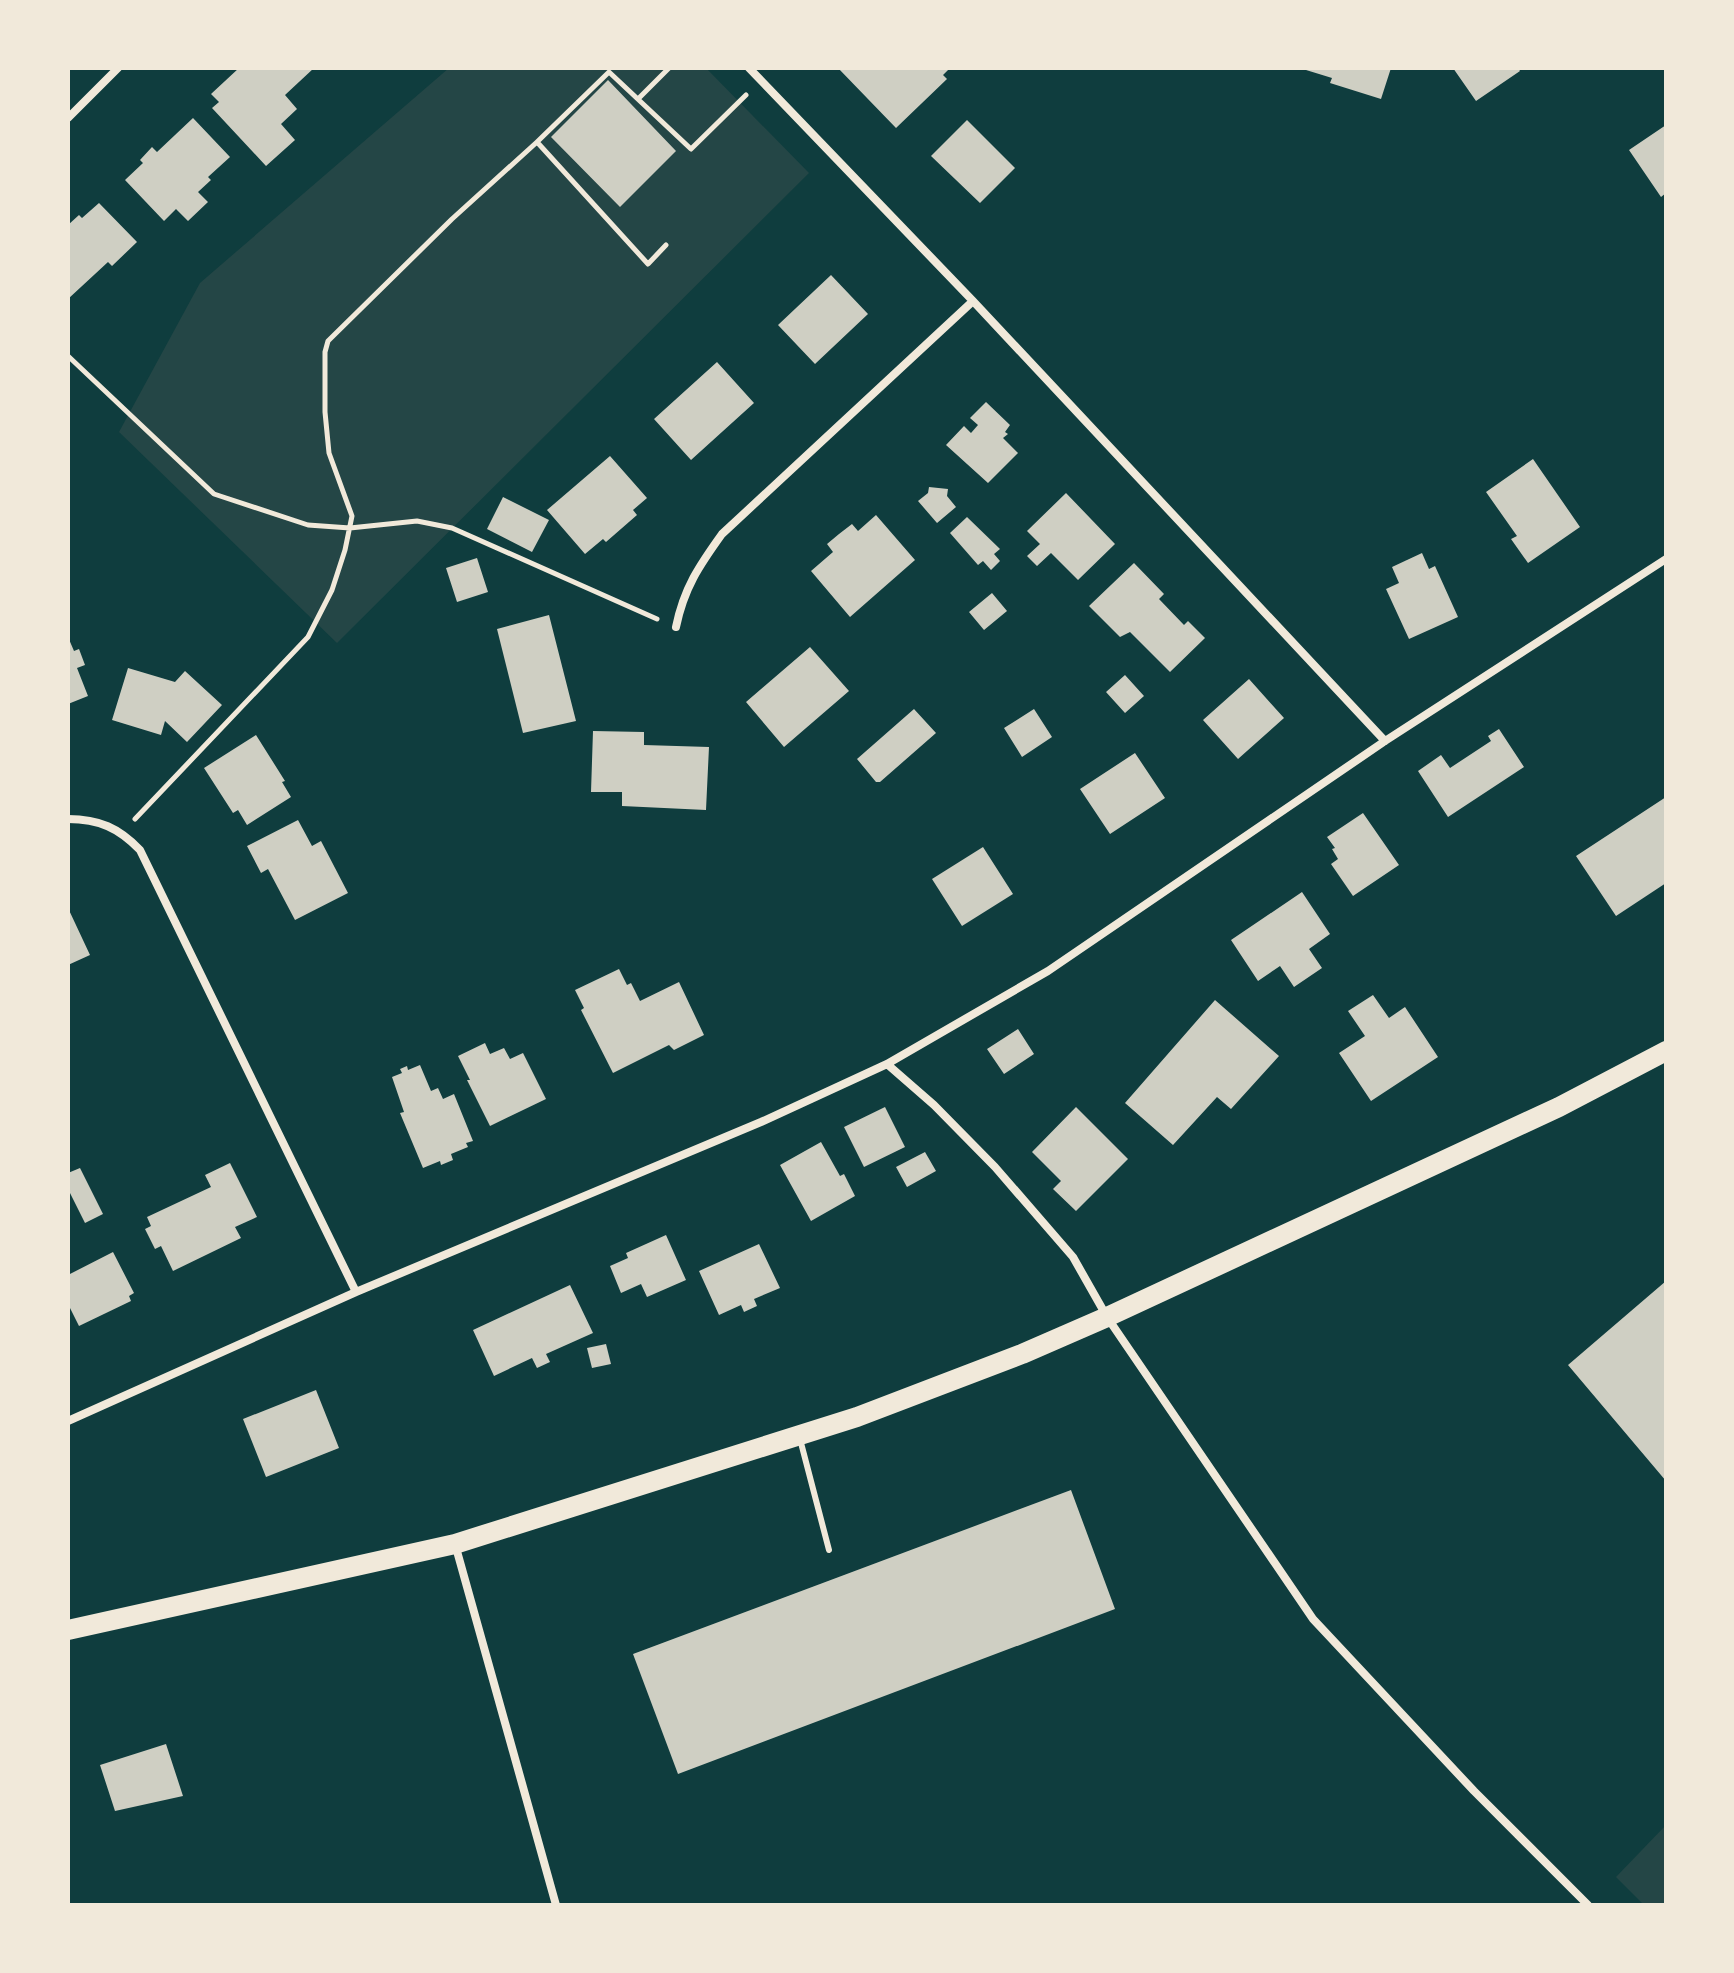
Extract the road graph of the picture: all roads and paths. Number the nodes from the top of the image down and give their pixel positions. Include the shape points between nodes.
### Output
1 (118, 68) edge
2 (669, 68) edge
3 (749, 68) edge
4 (761, 80) junction
5 (638, 99) junction
6 (68, 118) edge
7 (537, 142) junction
8 (666, 245) dead end
9 (973, 301) junction
10 (68, 356) edge
11 (350, 528) junction
12 (1666, 559) edge
13 (676, 627) joint
14 (1385, 741) junction
15 (68, 819) edge
16 (123, 832) junction
17 (1666, 1051) edge
18 (887, 1064) junction
19 (356, 1292) junction
20 (1107, 1317) junction
21 (68, 1421) edge
22 (799, 1436) junction
23 (455, 1544) junction
24 (829, 1550) dead end
25 (68, 1630) edge
26 (556, 1905) edge
27 (1588, 1905) edge

1 - 6 street
2 - 5 path
3 - 4 street
4 - 5 path via 691,149
4 - 9 street
5 - 7 path via 609,72
7 - 8 path via 648,264
7 - 11 path via 328,341 329,453 352,516
9 - 13 street via 722,534 682,598
9 - 14 street
10 - 11 path via 214,494 308,525
11 - 13 path via 417,521 452,528
11 - 16 path via 332,590 308,637
12 - 14 street
14 - 18 street via 1048,971
15 - 16 street
16 - 19 street via 140,850
17 - 20 main road via 1559,1107
18 - 19 street
18 - 20 street via 1036,1211 1073,1257
19 - 21 street
20 - 22 main road
20 - 27 street via 1313,1619
22 - 23 main road
22 - 24 lane
23 - 25 main road
23 - 26 street

